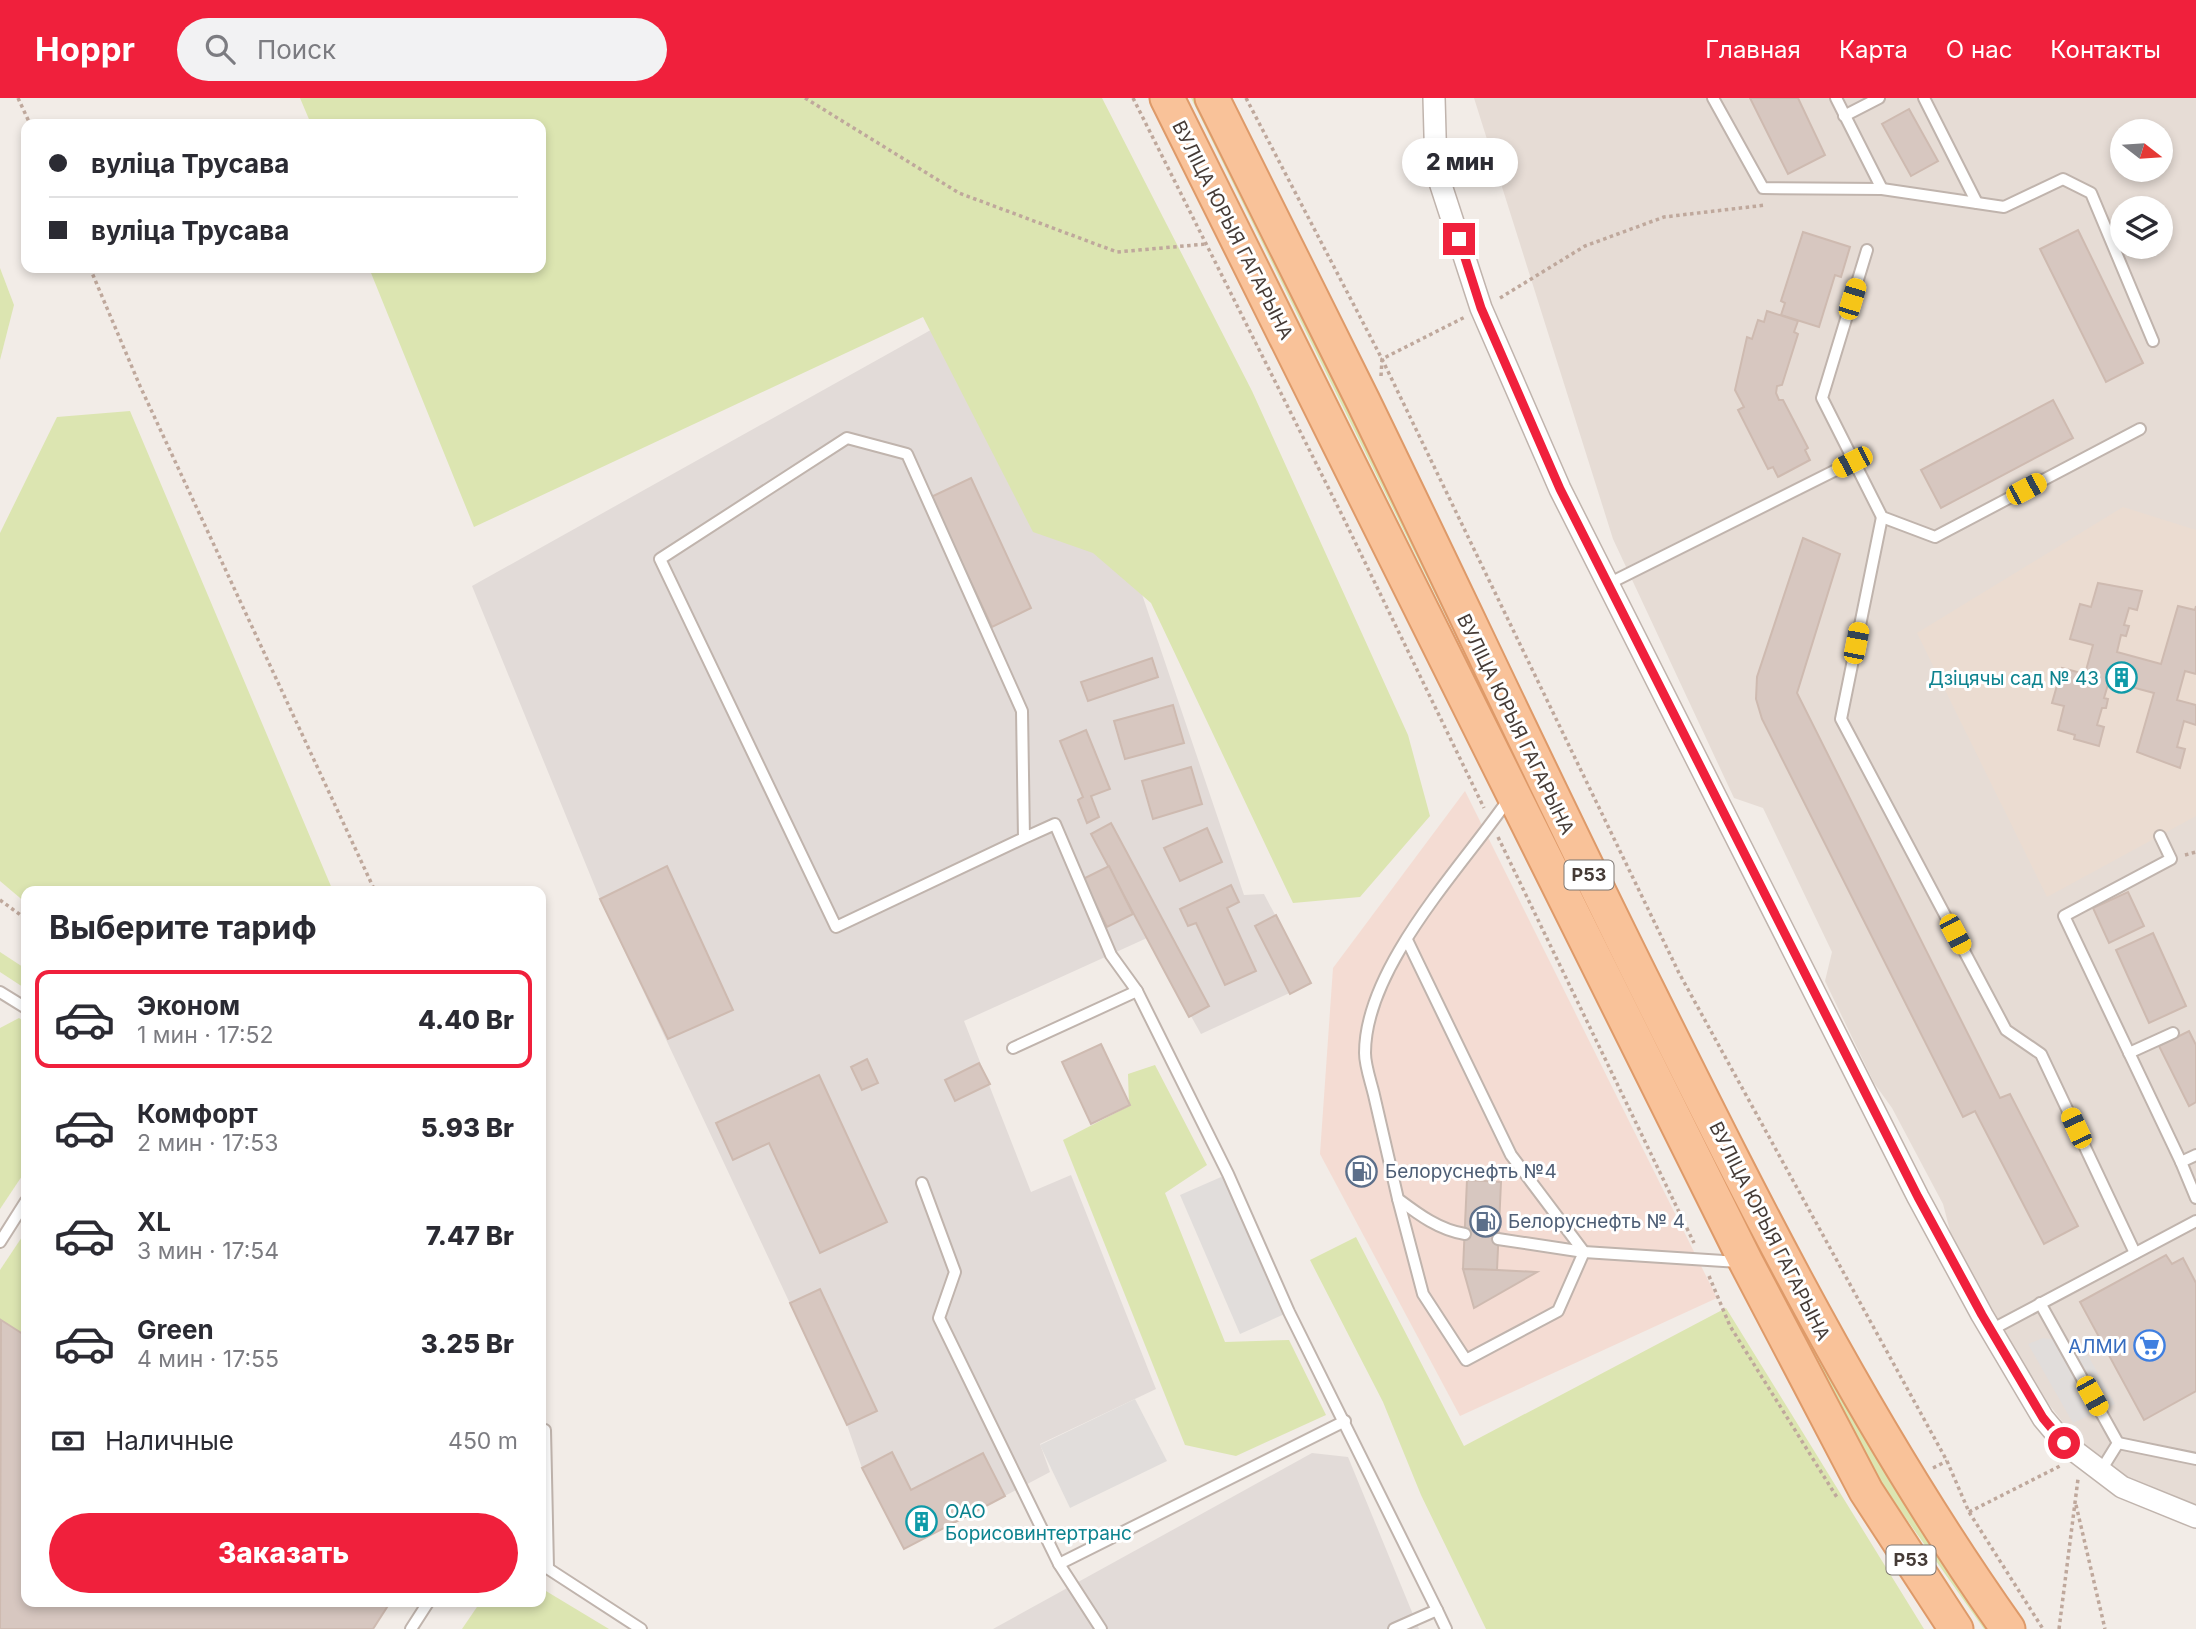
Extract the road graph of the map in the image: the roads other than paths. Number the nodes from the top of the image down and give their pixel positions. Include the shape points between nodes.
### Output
1 (1167, 98) edge
2 (1212, 98) edge
3 (1434, 98) edge
4 (1713, 98) edge
5 (1836, 98) edge
6 (1879, 98) edge
7 (1924, 98) edge
8 (1844, 116) junction
9 (1882, 189) junction
10 (1977, 203) junction
11 (1867, 250) dead end
12 (2153, 341) dead end
13 (2140, 429) dead end
14 (1852, 462) junction
15 (1882, 517) junction
16 (1608, 584) junction
17 (1513, 791) junction
18 (2160, 836) dead end
19 (1024, 838) junction
20 (1407, 940) junction
21 (1137, 990) junction
22 (0, 992) edge
23 (21, 1005) edge
24 (2173, 1033) dead end
25 (1013, 1048) dead end
26 (2129, 1053) junction
27 (2196, 1155) edge
28 (2181, 1162) junction
29 (922, 1183) dead end
30 (2196, 1198) edge
31 (1398, 1199) junction
32 (21, 1209) edge
33 (2193, 1222) edge
34 (1465, 1234) dead end
35 (2196, 1236) edge
36 (1498, 1239) dead end
37 (0, 1242) edge
38 (1584, 1252) junction
39 (2135, 1253) junction
40 (1746, 1262) junction
41 (2040, 1303) junction
42 (1986, 1322) junction
43 (1345, 1421) junction
44 (2118, 1443) junction
45 (2196, 1460) edge
46 (2100, 1472) junction
47 (2196, 1517) edge
48 (1059, 1564) junction
49 (546, 1567) edge
50 (425, 1607) edge
51 (1437, 1611) junction
52 (411, 1629) edge
53 (641, 1629) edge
54 (1101, 1629) edge
55 (1394, 1629) edge
56 (1446, 1629) edge
57 (1956, 1629) edge
58 (2008, 1629) edge

1 - 17 main road, ВУЛІЦА ЮРЫЯ ГАГАРЫНА / Р53
2 - 58 main road, ВУЛІЦА ЮРЫЯ ГАГАРЫНА / Р53 via 1364,404 1539,774 1782,1260 1854,1391
3 - 16 street via 1436,170 1481,308 1560,489
4 - 9 lane via 1763,188
5 - 8 lane
6 - 8 lane
7 - 10 lane
8 - 9 lane
9 - 10 lane
10 - 12 lane via 2004,207 2063,179 2091,193
11 - 14 lane via 1822,398
13 - 15 lane via 1935,537
14 - 15 lane
14 - 16 lane
15 - 39 lane via 1841,719 2006,1030 2041,1054
16 - 42 street via 1918,1197
17 - 20 lane
17 - 40 main road, ВУЛІЦА ЮРЫЯ ГАГАРЫНА / Р53
18 - 26 lane via 2171,859 2064,916
19 - 19 lane via 836,927 660,559 847,438 907,454 1022,711
19 - 21 lane via 1055,824 1111,955
20 - 31 lane via 1379,994 1365,1054
20 - 38 lane via 1511,1155
21 - 25 lane
21 - 43 lane
22 - 23 lane
24 - 26 lane
26 - 28 lane
27 - 28 lane
28 - 30 lane
29 - 48 lane via 956,1272 939,1318
31 - 34 lane via 1442,1227
31 - 38 lane via 1423,1294 1466,1360 1558,1311
32 - 37 lane
33 - 35 lane
33 - 39 lane
36 - 38 lane
38 - 40 lane
39 - 41 lane
40 - 57 main road, ВУЛІЦА ЮРЫЯ ГАГАРЫНА / Р53 via 1866,1491
41 - 42 lane
41 - 44 lane
42 - 46 street via 2043,1418 2064,1443
43 - 48 lane
43 - 51 lane
44 - 45 lane
44 - 46 lane
46 - 47 street via 2122,1488
48 - 54 lane
49 - 53 lane
50 - 52 lane
51 - 55 lane
51 - 56 lane

